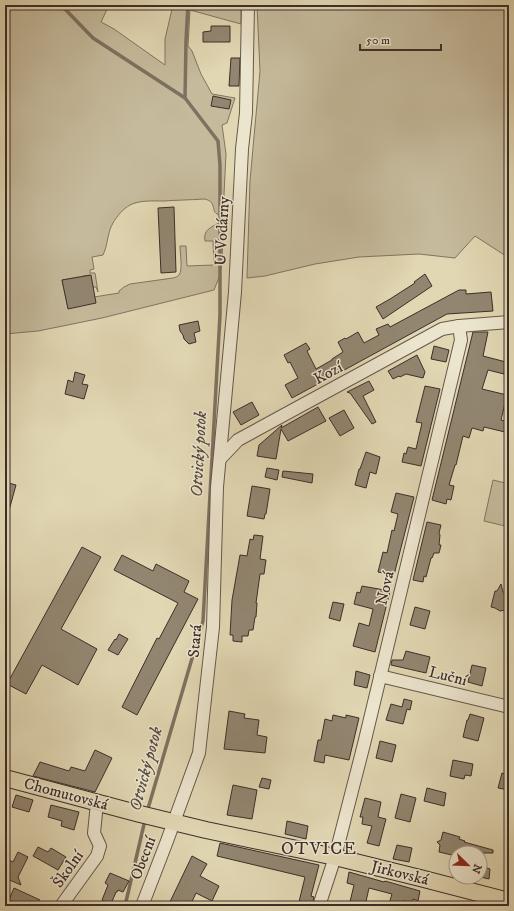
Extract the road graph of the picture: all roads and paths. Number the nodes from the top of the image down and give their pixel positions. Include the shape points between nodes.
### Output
1 (248, 5) edge
2 (509, 322) edge
3 (459, 326) junction
4 (220, 459) junction
5 (380, 676) junction
6 (509, 707) edge
7 (5, 778) edge
8 (97, 802) junction
9 (166, 820) junction
10 (335, 857) junction
11 (509, 901) edge
12 (61, 906) edge
13 (142, 906) edge
14 (319, 906) edge

1 - 4 street, U Vodárny via 246,113 235,292
2 - 3 street, Kozí
3 - 4 street, Kozí via 442,329 238,440
3 - 5 street, Nová via 461,340
4 - 9 street, Stará via 213,627 199,753
5 - 6 street, Luční
5 - 10 street, Nová
7 - 8 main road, Chomutovská
8 - 9 main road, Chomutovská
8 - 12 street, Školní via 94,832 100,846 97,856
9 - 10 main road, Jirkovská
9 - 13 street, Obecní via 167,841
10 - 11 main road, Jirkovská
10 - 14 street, Nová

